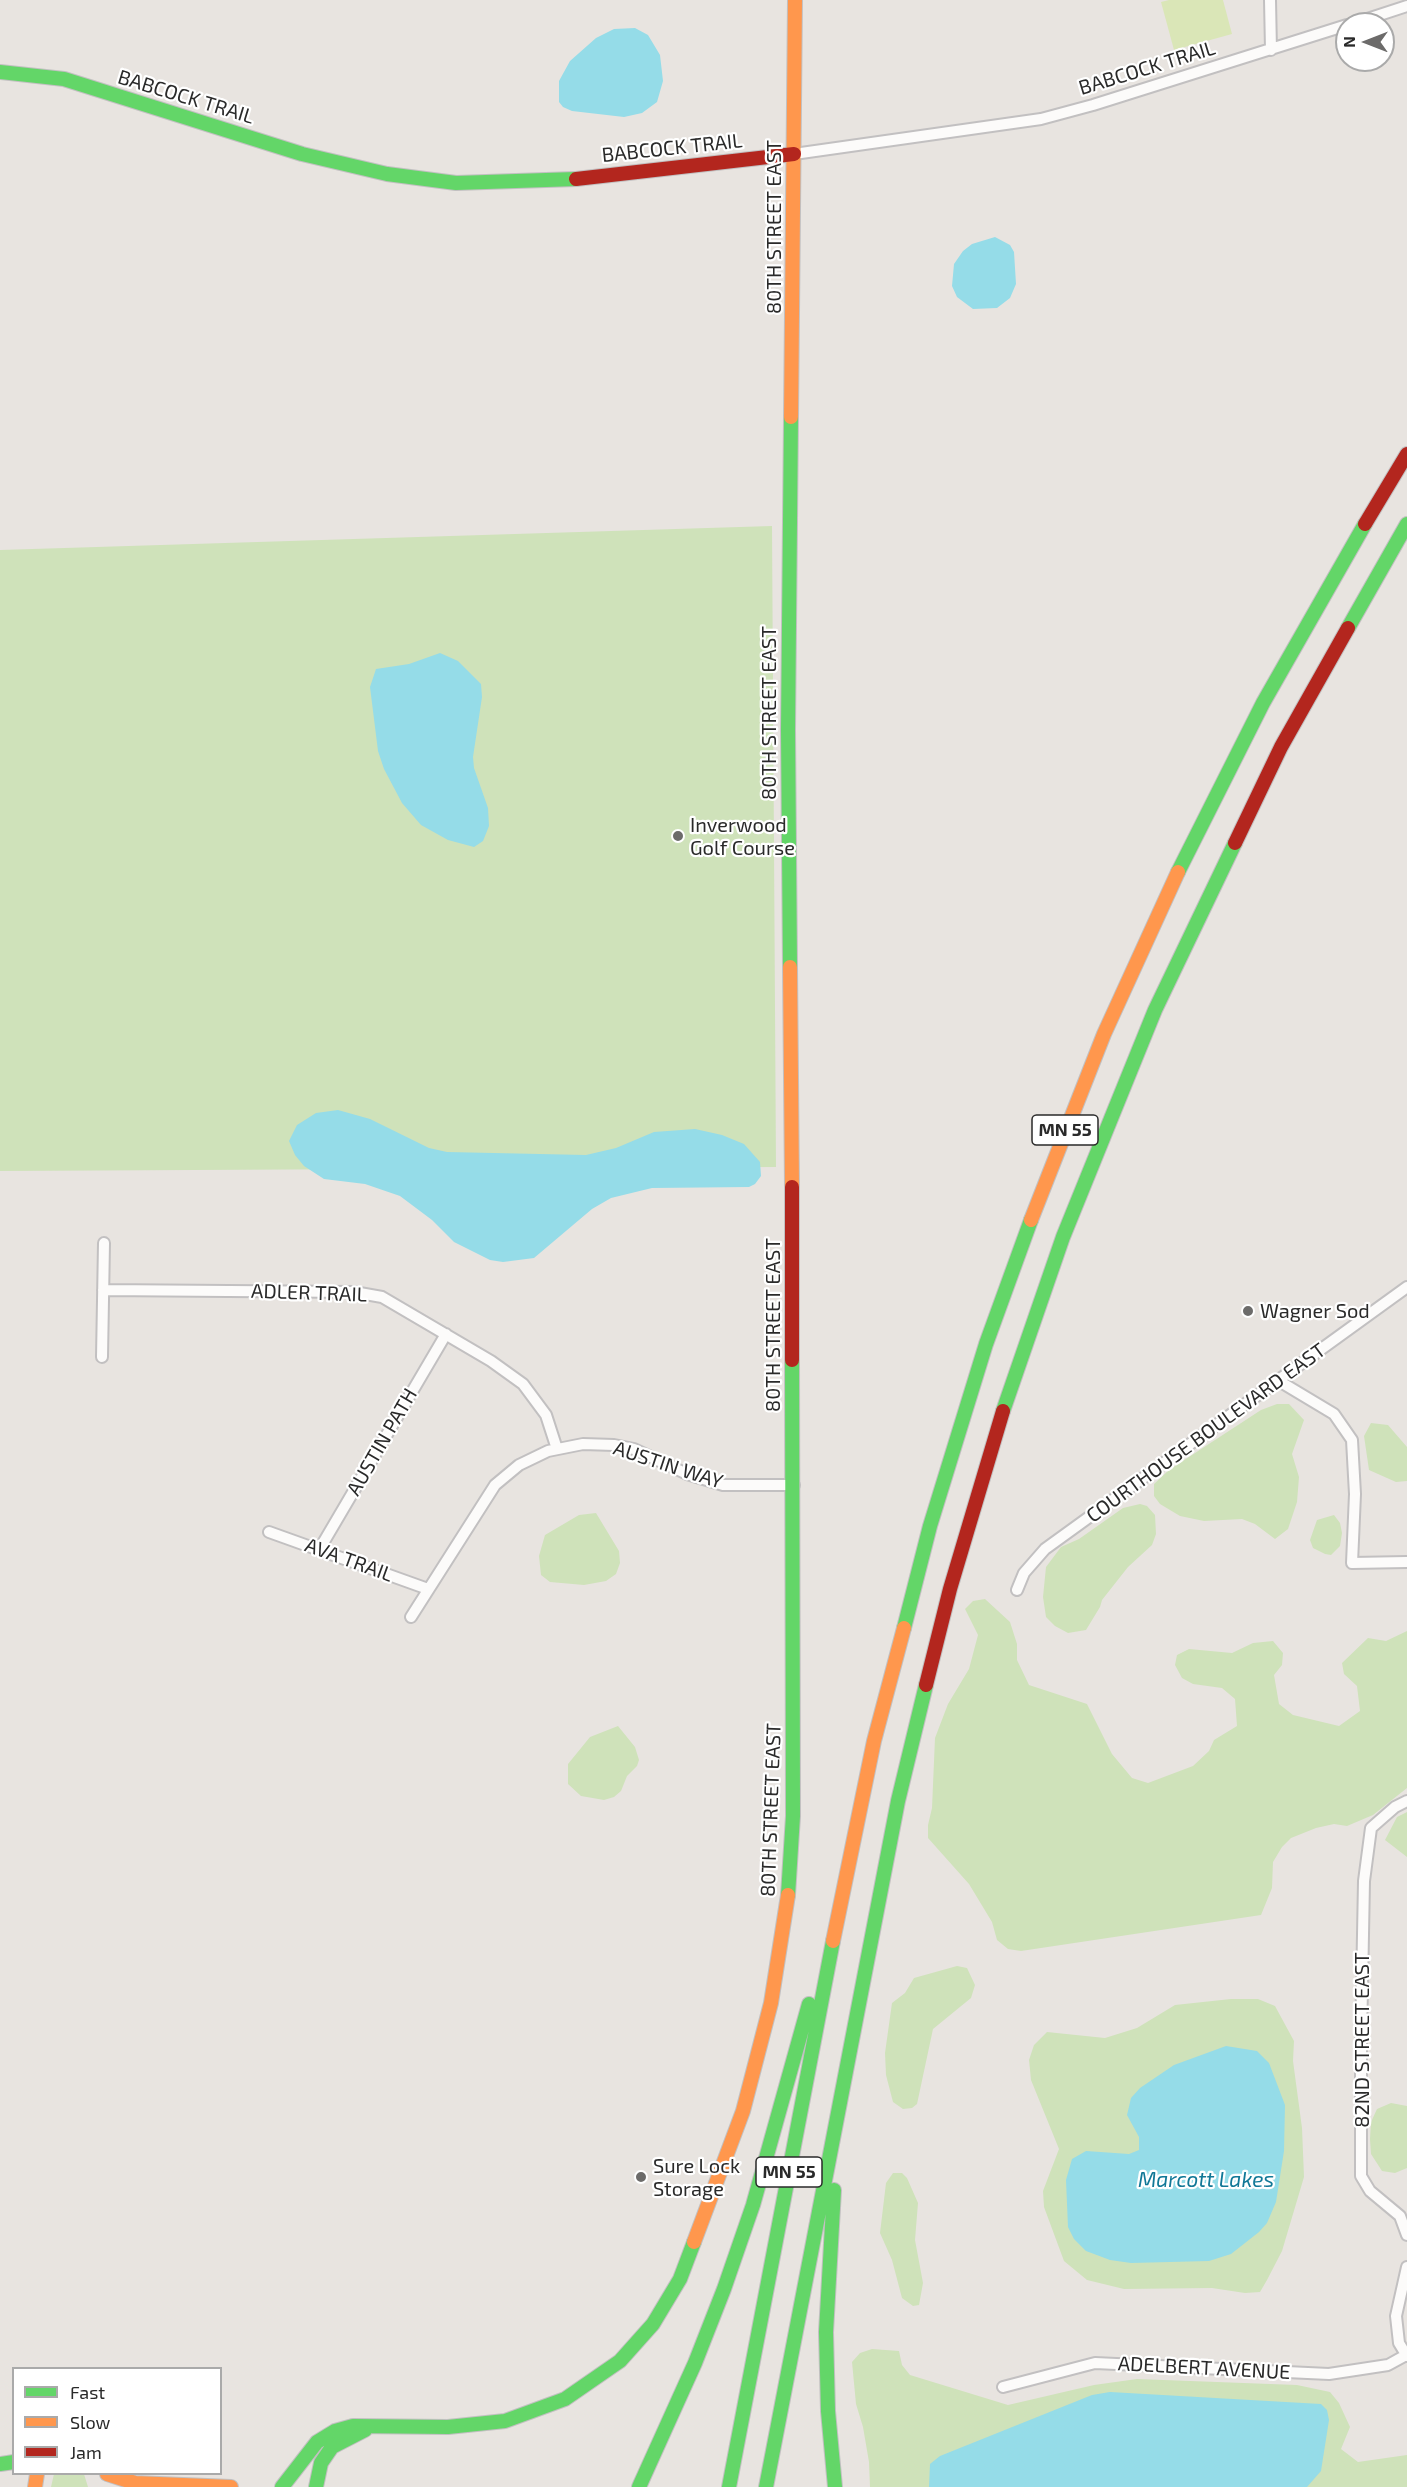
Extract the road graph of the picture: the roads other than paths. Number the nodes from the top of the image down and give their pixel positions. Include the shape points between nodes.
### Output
1 (795, 0) edge
2 (1270, 0) edge
3 (1407, 6) edge
4 (1389, 12) edge
5 (1335, 30) edge
6 (1271, 50) junction
7 (0, 72) edge
8 (794, 154) junction
9 (1407, 454) edge
10 (1407, 524) edge
11 (104, 1243) dead end
12 (1407, 1287) edge
13 (103, 1290) junction
14 (446, 1334) junction
15 (102, 1357) dead end
16 (1279, 1381) junction
17 (557, 1449) junction
18 (794, 1485) junction
19 (269, 1532) dead end
20 (319, 1550) junction
21 (1407, 1562) edge
22 (428, 1589) junction
23 (1017, 1590) dead end
24 (411, 1617) dead end
25 (1407, 1801) edge
26 (849, 1857) junction
27 (884, 1873) junction
28 (1407, 2235) edge
29 (1407, 2268) edge
30 (1407, 2356) edge
31 (1003, 2387) dead end
32 (384, 2426) junction
33 (110, 2475) edge
34 (231, 2487) edge
35 (282, 2487) edge
36 (316, 2487) edge
37 (639, 2487) edge
38 (729, 2487) edge
39 (766, 2487) edge
40 (835, 2487) edge

1 - 8 main road, 80TH STREET EAST
2 - 6 street
3 - 4 street
5 - 6 street, BABCOCK TRAIL
6 - 8 street, BABCOCK TRAIL via 1041,119
7 - 8 main road, BABCOCK TRAIL via 64,79 313,156 387,174 456,183 560,180
8 - 18 main road, 80TH STREET EAST via 788,749
9 - 26 main road, MN 55 via 1315,608 1218,789 1133,968 1056,1152 986,1344 930,1526 874,1741
10 - 27 main road, MN 55 via 1321,672 1240,827 1155,1010 1083,1186 1017,1366 969,1520 914,1731
11 - 13 street
12 - 16 street, COURTHOUSE BOULEVARD EAST
13 - 14 street, ADLER TRAIL via 364,1293 382,1297
13 - 15 street
14 - 17 street, ADLER TRAIL via 523,1384 546,1415
14 - 20 street, AUSTIN PATH
16 - 21 street via 1334,1414 1352,1440 1352,1563
16 - 23 street, COURTHOUSE BOULEVARD EAST via 1045,1549 1024,1573
17 - 18 street, AUSTIN WAY via 583,1444 614,1445 723,1485
17 - 22 street, AUSTIN WAY via 519,1465 495,1485
18 - 32 main road, 80TH STREET EAST via 793,1816 789,1892 771,2003 745,2102 680,2278 638,2343 601,2376 565,2399 525,2416 485,2424
19 - 20 street, AVA TRAIL
20 - 22 street, AVA TRAIL
22 - 24 street, AUSTIN WAY
25 - 28 street, 82ND STREET EAST via 1371,1828 1364,1881 1361,2176 1370,2191 1400,2216
26 - 37 main road via 749,2217 699,2354
26 - 38 main road, MN 55
27 - 39 main road, MN 55
27 - 40 main road via 846,2088 830,2235 826,2376
29 - 30 street via 1396,2331
30 - 31 street, ADELBERT AVENUE via 1388,2365 1329,2374 1095,2363
32 - 35 main road, 80TH STREET EAST via 353,2426 326,2435
32 - 36 main road, 80TH STREET EAST via 350,2435 332,2447 321,2463
33 - 34 main road via 135,2483

